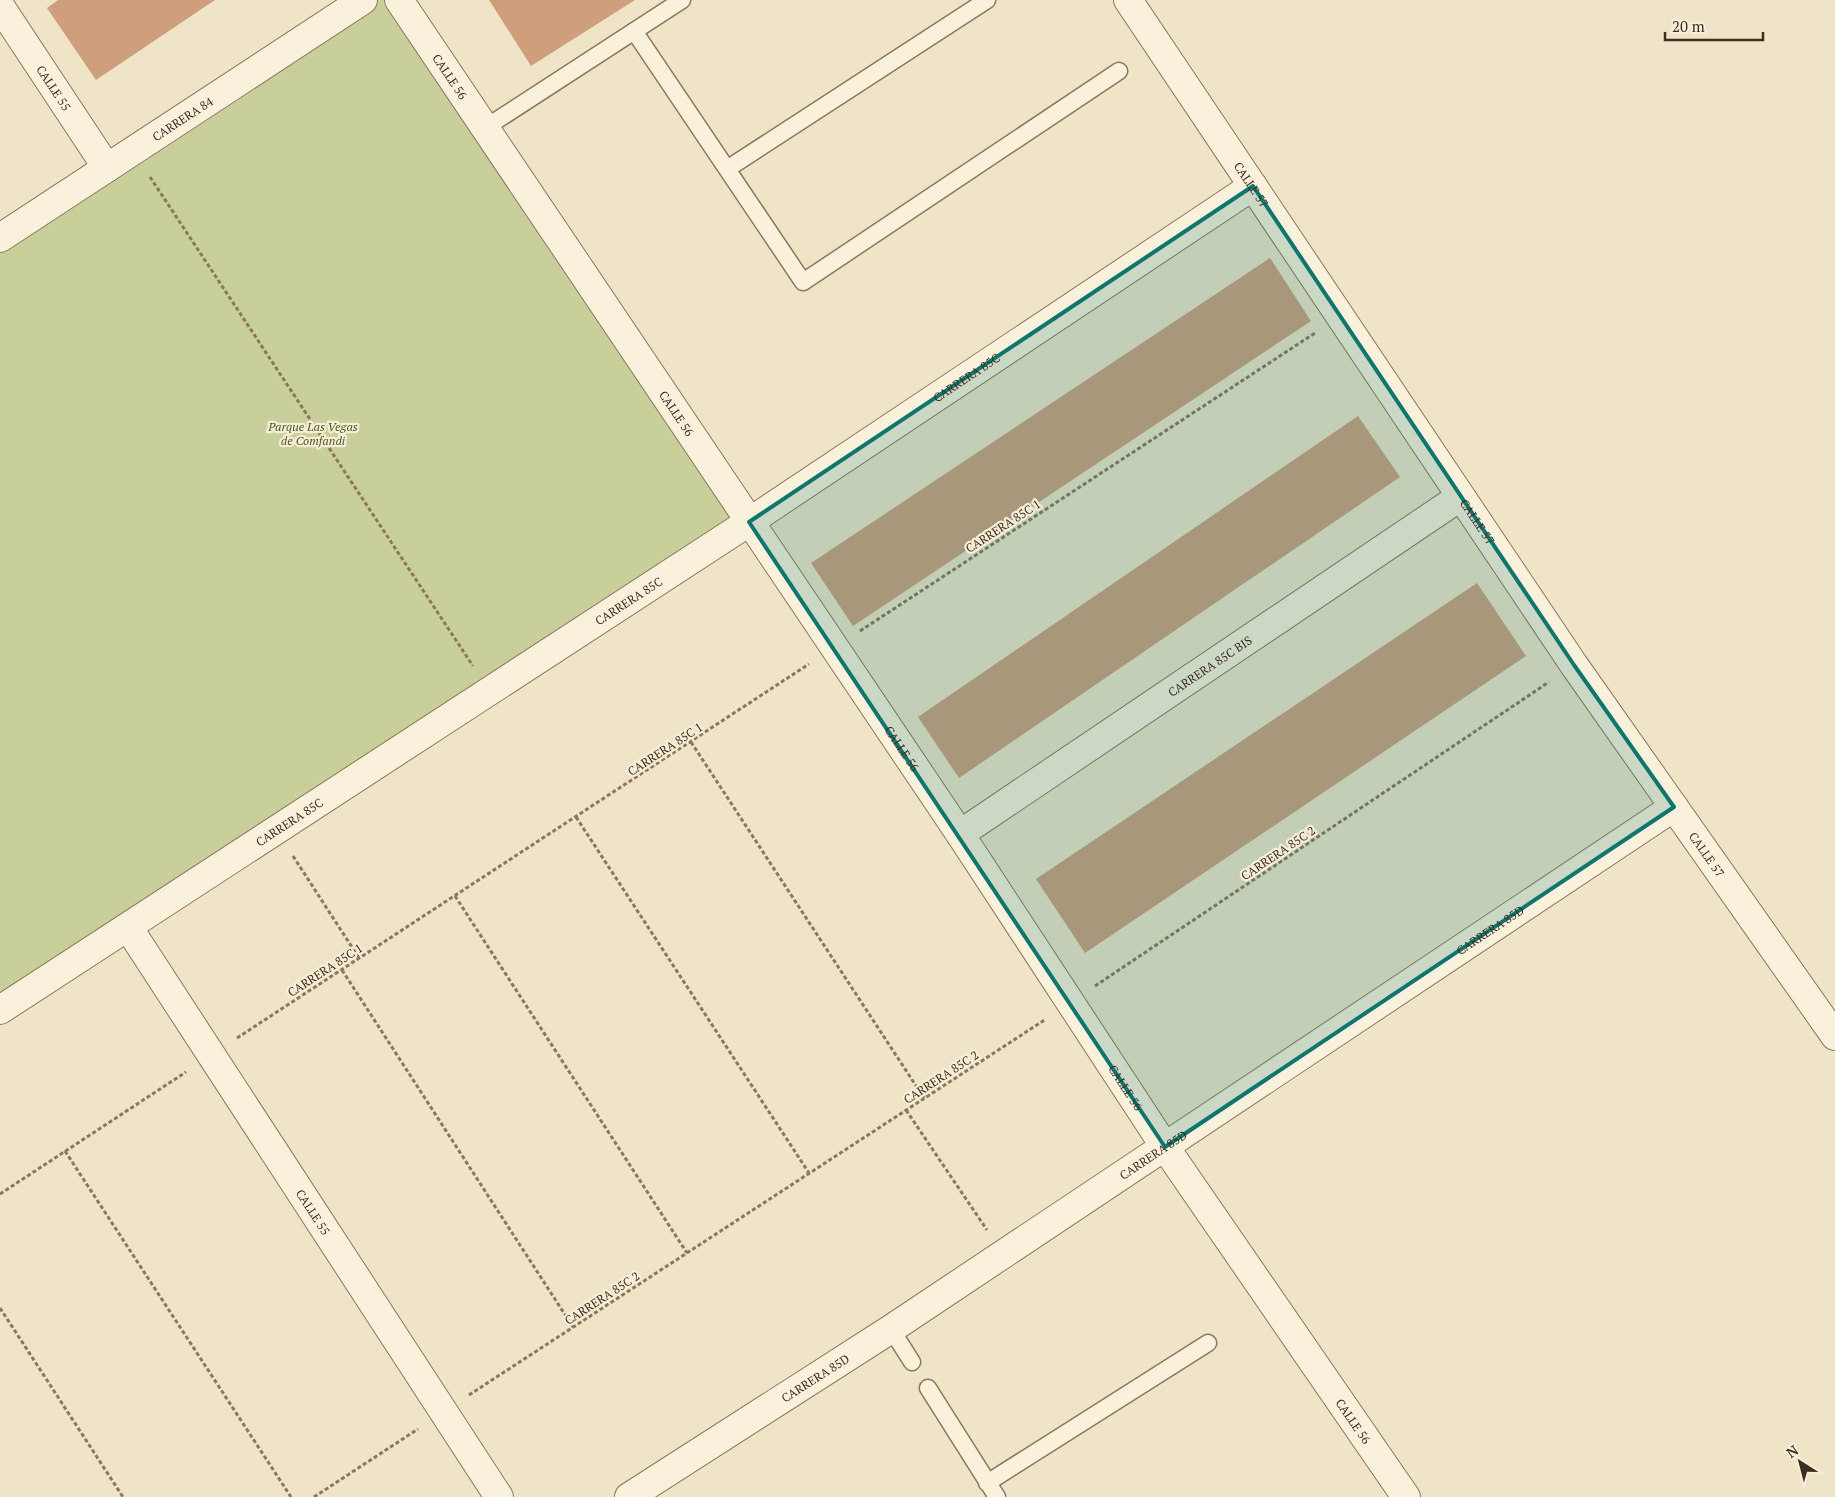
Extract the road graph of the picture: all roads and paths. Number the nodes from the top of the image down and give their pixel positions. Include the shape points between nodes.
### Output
1 (364, 0) edge
2 (399, 0) edge
3 (682, 0) edge
4 (987, 0) edge
5 (1128, 0) edge
6 (0, 6) edge
7 (634, 31) junction
8 (1119, 71) dead end
9 (485, 128) junction
10 (133, 151) junction
11 (107, 168) junction
12 (726, 169) junction
13 (1253, 186) junction
14 (0, 238) edge
15 (1338, 317) junction
16 (1460, 496) junction
17 (749, 522) junction
18 (835, 647) junction
19 (1574, 665) junction
20 (490, 691) junction
21 (691, 742) junction
22 (1674, 807) junction
23 (576, 816) junction
24 (277, 830) junction
25 (960, 834) junction
26 (454, 896) junction
27 (128, 927) junction
28 (359, 958) junction
29 (342, 970) junction
30 (1070, 1003) junction
31 (0, 1010) edge
32 (1835, 1036) edge
33 (212, 1055) junction
34 (924, 1098) junction
35 (906, 1110) junction
36 (1165, 1147) junction
37 (65, 1151) junction
38 (809, 1174) junction
39 (0, 1194) edge
40 (687, 1253) junction
41 (1003, 1254) junction
42 (0, 1308) edge
43 (573, 1327) junction
44 (891, 1330) junction
45 (1208, 1342) dead end
46 (912, 1362) dead end
47 (928, 1388) dead end
48 (444, 1412) junction
49 (988, 1483) junction
50 (123, 1497) edge
51 (291, 1497) edge
52 (314, 1497) edge
53 (498, 1497) edge
54 (629, 1497) edge
55 (997, 1497) edge
56 (1406, 1497) edge

1 - 10 street, CARRERA 84
2 - 9 street, CALLE 56
3 - 7 lane
4 - 12 lane
5 - 13 street, CALLE 57
6 - 11 street, CALLE 55
7 - 9 lane
7 - 12 lane
8 - 12 lane via 803,282
9 - 17 street, CALLE 56
10 - 11 street, CARRERA 84
10 - 20 path
11 - 14 street, CARRERA 84
13 - 15 street, CALLE 57
13 - 17 street, CARRERA 85C
15 - 16 street, CALLE 57
15 - 18 path, CARRERA 85C 1
16 - 19 street, CALLE 57
16 - 25 street, CARRERA 85C BIS
17 - 18 street, CALLE 56
17 - 20 street, CARRERA 85C
18 - 21 path, CARRERA 85C 1
18 - 25 street, CALLE 56
19 - 22 street, CALLE 57
19 - 30 path, CARRERA 85C 2
20 - 24 street, CARRERA 85C
21 - 23 path, CARRERA 85C 1
21 - 34 path
22 - 32 street, CALLE 57
22 - 36 street, CARRERA 85D
23 - 26 path, CARRERA 85C 1
23 - 38 path
24 - 27 street, CARRERA 85C
24 - 28 path
25 - 30 street, CALLE 56
26 - 28 path, CARRERA 85C 1
26 - 40 path
27 - 31 street, CARRERA 85C
27 - 33 street, CALLE 55
28 - 29 path, CARRERA 85C 1
29 - 33 path, CARRERA 85C 1
29 - 43 path
30 - 34 path, CARRERA 85C 2
30 - 36 street, CALLE 56
33 - 37 path, CARRERA 85C 1
33 - 48 street, CALLE 55
34 - 35 path, CARRERA 85C 2
35 - 38 path, CARRERA 85C 2
35 - 41 path
36 - 41 street, CARRERA 85D
36 - 56 street, CALLE 56
37 - 39 path, CARRERA 85C 1
37 - 51 path
38 - 40 path, CARRERA 85C 2
40 - 43 path, CARRERA 85C 2
41 - 44 street, CARRERA 85D
42 - 50 path
43 - 48 path, CARRERA 85C 2
44 - 46 lane
44 - 54 street, CARRERA 85D
45 - 49 lane
47 - 49 lane
48 - 52 path, CARRERA 85C 2
48 - 53 street, CALLE 55
49 - 55 lane

